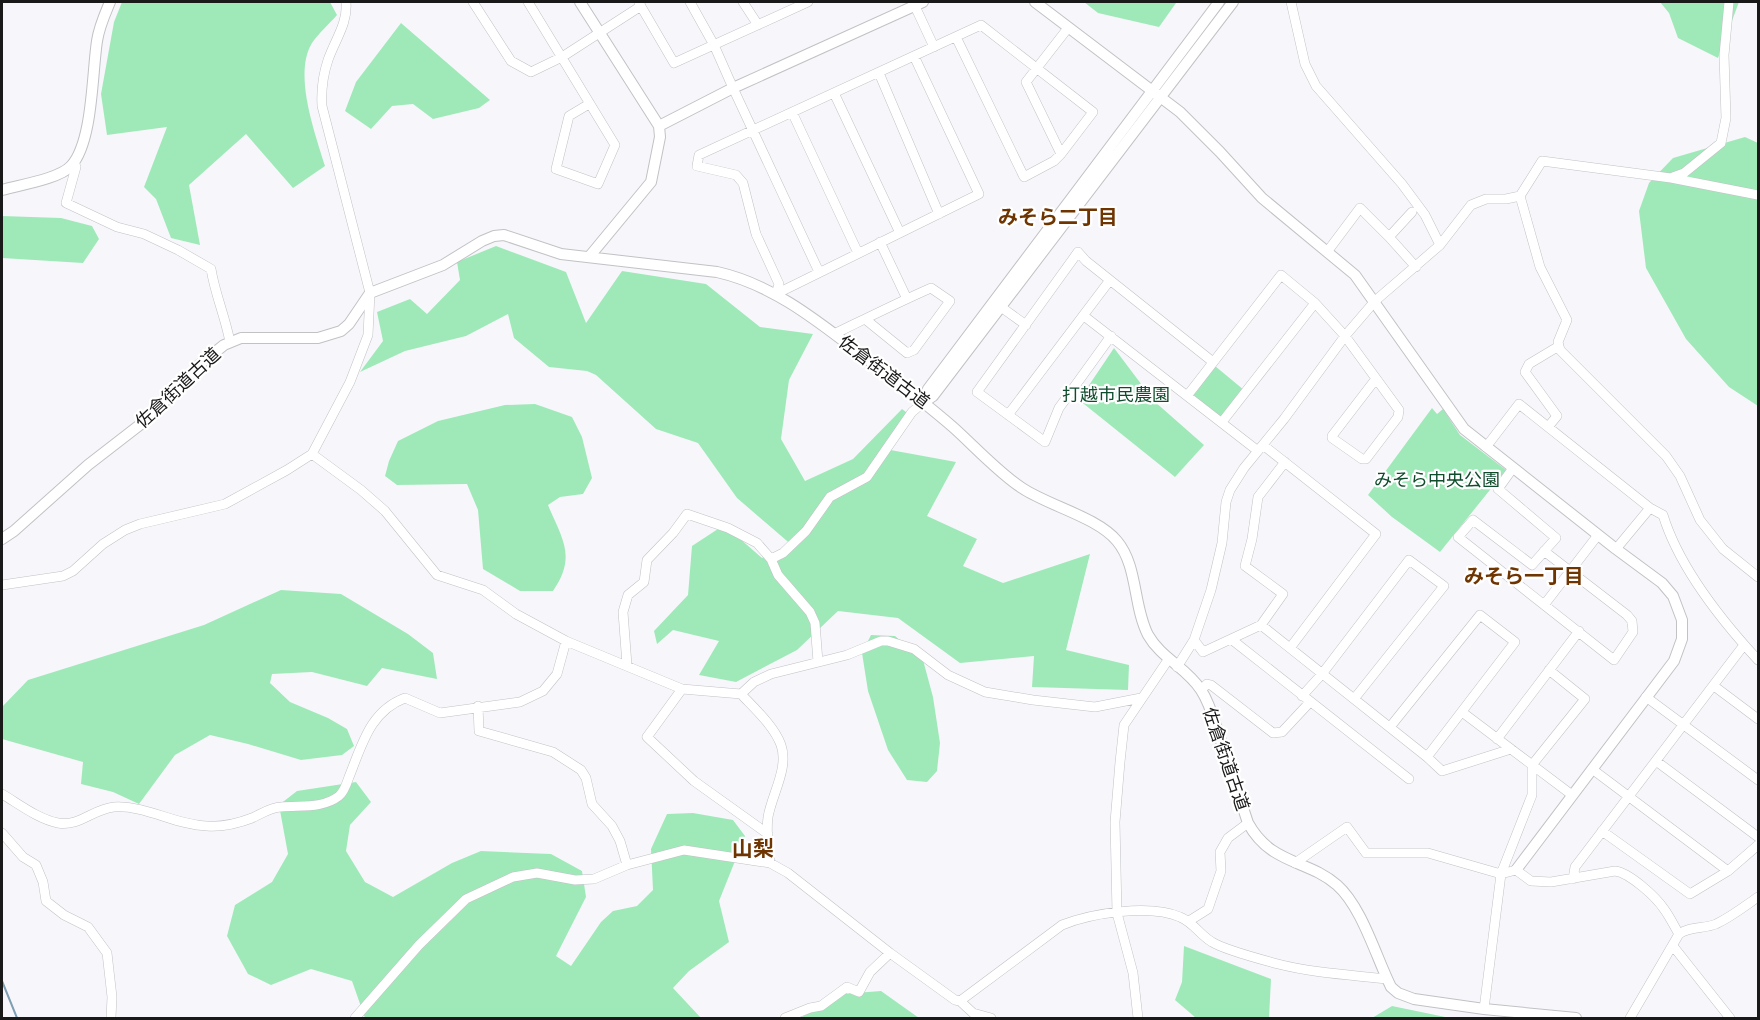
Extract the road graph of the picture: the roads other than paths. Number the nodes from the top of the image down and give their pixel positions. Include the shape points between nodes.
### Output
1 (110, 2) edge
2 (346, 2) edge
3 (473, 2) edge
4 (528, 2) edge
5 (580, 2) edge
6 (690, 2) edge
7 (743, 2) edge
8 (808, 2) edge
9 (1035, 2) edge
10 (1220, 2) edge
11 (1233, 2) edge
12 (1291, 2) edge
13 (1729, 2) edge
14 (917, 3) edge
15 (639, 4) edge
16 (796, 4) edge
17 (758, 25) junction
18 (1068, 28) junction
19 (599, 33) junction
20 (956, 37) junction
21 (714, 45) junction
22 (934, 47) junction
23 (914, 56) junction
24 (562, 57) junction
25 (1037, 68) junction
26 (879, 72) junction
27 (733, 88) junction
28 (1152, 90) junction
29 (834, 93) junction
30 (1161, 98) junction
31 (589, 104) junction
32 (792, 112) junction
33 (659, 126) junction
34 (753, 130) junction
35 (1061, 154) junction
36 (74, 162) junction
37 (1671, 178) junction
38 (2, 190) edge
39 (1758, 195) edge
40 (1520, 196) junction
41 (1412, 212) dead end
42 (939, 214) junction
43 (900, 232) junction
44 (1389, 237) junction
45 (880, 242) junction
46 (1440, 245) junction
47 (1327, 252) junction
48 (858, 253) junction
49 (589, 257) junction
50 (1416, 267) junction
51 (819, 272) junction
52 (1110, 280) junction
53 (370, 293) junction
54 (776, 294) junction
55 (906, 299) junction
56 (1375, 301) junction
57 (1315, 303) junction
58 (1001, 306) junction
59 (1084, 316) junction
60 (865, 319) junction
61 (1026, 326) junction
62 (834, 334) junction
63 (1111, 336) junction
64 (1345, 336) junction
65 (230, 342) junction
66 (1559, 346) junction
67 (1213, 362) junction
68 (1375, 380) junction
69 (1188, 396) junction
70 (924, 402) junction
71 (1008, 415) junction
72 (1222, 422) junction
73 (1548, 427) junction
74 (1486, 447) junction
75 (1261, 448) junction
76 (312, 454) junction
77 (1285, 462) junction
78 (1232, 465) dead end
79 (1513, 468) junction
80 (1242, 472) junction
81 (1650, 508) junction
82 (1598, 535) junction
83 (2, 539) edge
84 (1616, 549) junction
85 (1544, 552) junction
86 (771, 559) junction
87 (1570, 571) junction
88 (1758, 577) edge
89 (2, 585) edge
90 (1544, 605) junction
91 (1261, 624) junction
92 (1578, 631) junction
93 (1231, 639) junction
94 (1194, 640) junction
95 (567, 641) junction
96 (1744, 645) junction
97 (1290, 648) junction
98 (1758, 660) edge
99 (818, 662) junction
100 (1173, 663) junction
101 (627, 665) junction
102 (1549, 670) junction
103 (1322, 674) junction
104 (1714, 686) junction
105 (682, 689) junction
106 (1201, 690) junction
107 (741, 694) junction
108 (1302, 696) junction
109 (1646, 697) junction
110 (1142, 698) junction
111 (1354, 699) junction
112 (1310, 702) junction
113 (478, 706) junction
114 (1462, 712) junction
115 (1758, 719) edge
116 (1683, 725) junction
117 (1390, 728) junction
118 (1497, 739) junction
119 (1511, 749) junction
120 (1427, 757) junction
121 (1656, 761) junction
122 (1532, 765) junction
123 (1592, 769) junction
124 (1409, 779) dead end
125 (1758, 780) edge
126 (2, 794) edge
127 (1572, 795) junction
128 (1628, 797) junction
129 (1248, 823) junction
130 (1602, 831) junction
131 (2, 833) edge
132 (768, 834) junction
133 (1758, 837) edge
134 (1758, 845) edge
135 (770, 863) junction
136 (1295, 863) junction
137 (627, 865) junction
138 (1516, 870) junction
139 (1728, 871) junction
140 (1501, 874) junction
141 (1573, 879) junction
142 (1758, 897) edge
143 (1117, 913) junction
144 (1189, 921) junction
145 (1679, 934) junction
146 (1673, 946) junction
147 (890, 953) junction
148 (1387, 979) junction
149 (960, 1001) junction
150 (1484, 1009) junction
151 (111, 1018) edge
152 (355, 1018) edge
153 (785, 1018) edge
154 (991, 1018) edge
155 (1138, 1018) edge
156 (1576, 1018) edge
157 (1630, 1018) edge
158 (1730, 1018) edge

1 - 36 street via 97,40 90,111
2 - 53 street via 344,22 324,71 321,94
3 - 24 street via 511,61 531,72
4 - 24 street
5 - 19 street
6 - 21 street
7 - 17 street
8 - 16 street
9 - 18 street
10 - 28 street
11 - 30 street
12 - 46 street via 1305,64 1316,86 1402,184 1425,215
13 - 37 street via 1724,55 1726,118 1721,142 1684,173
14 - 22 street
14 - 27 street
15 - 19 street
15 - 21 street via 674,63
16 - 17 street
17 - 21 street
18 - 25 street
18 - 28 street
19 - 24 street
19 - 33 street
20 - 22 street
20 - 25 street via 981,25
20 - 35 street via 1024,177
21 - 27 street
22 - 23 street
23 - 26 street
23 - 42 street via 979,194
24 - 31 street
25 - 35 street via 1026,82
25 - 35 street via 1093,112
26 - 29 street
26 - 42 street
27 - 33 street
27 - 34 street
28 - 30 street
28 - 70 street via 928,389
29 - 32 street
29 - 43 street
30 - 47 street via 1180,112 1262,198
30 - 58 street
31 - 31 street via 615,145 598,184 556,169 569,116
32 - 34 street
32 - 48 street
33 - 49 street via 651,182
34 - 51 street
34 - 54 street via 699,155 697,165 736,175 743,183 756,234 779,284
36 - 38 street via 60,174
36 - 65 street via 66,203 117,227 152,238 211,269
37 - 39 street
37 - 40 street via 1542,160
40 - 46 street via 1471,205
40 - 66 street via 1540,267 1567,320
41 - 44 street
42 - 43 street
43 - 45 street
44 - 47 street via 1360,208
44 - 50 street
45 - 48 street
45 - 55 street
46 - 50 street
47 - 56 street via 1355,276
48 - 51 street
49 - 53 street, 佐倉街道古道 via 561,254 504,235 494,236 443,265
49 - 54 street, 佐倉街道古道 via 717,272 749,280
50 - 56 street
51 - 54 street
52 - 59 street
52 - 61 street via 1078,252
52 - 67 street
53 - 65 street, 佐倉街道古道 via 349,324 331,335 241,338
53 - 76 street via 368,335 350,382
54 - 62 street, 佐倉街道古道
55 - 60 street
55 - 60 street via 931,288 950,301 914,351 907,353
56 - 64 street
56 - 74 street via 1464,429
57 - 64 street
57 - 67 street via 1281,275
57 - 72 street
58 - 61 street
58 - 70 street via 933,396
59 - 63 street
59 - 71 street
60 - 62 street
61 - 71 street via 977,392
62 - 70 street, 佐倉街道古道
63 - 69 street
63 - 71 street via 1059,408 1045,442
64 - 68 street
64 - 75 street
65 - 83 street, 佐倉街道古道 via 199,365 150,417
66 - 73 street via 1529,364 1525,372 1557,416
66 - 88 street via 1666,456 1700,520 1723,549
67 - 69 street
68 - 68 street via 1332,436 1362,459 1366,459 1399,414
69 - 72 street
70 - 86 street via 912,412 867,477 830,497 806,531 783,554
70 - 100 street, 佐倉街道古道 via 1023,489 1087,520 1116,539 1129,564 1142,621 1154,644
72 - 75 street
73 - 74 street via 1519,404
73 - 81 street
74 - 79 street
75 - 77 street
75 - 80 street
76 - 89 street via 225,504 125,530 63,576
76 - 95 street via 385,511 437,575 483,590 516,614
77 - 91 street via 1258,497 1245,566 1283,594
77 - 97 street via 1376,534
78 - 80 street
79 - 82 street
79 - 85 street via 1497,489 1556,538
80 - 94 street via 1226,502 1211,590
81 - 84 street
81 - 96 street via 1663,515 1684,565
82 - 84 street
82 - 87 street
84 - 109 street via 1662,583 1673,596 1682,620 1682,639 1674,661
85 - 87 street
85 - 90 street via 1532,565 1473,520 1458,537
86 - 99 street via 778,575 810,612 815,623
86 - 101 street via 757,543 687,514 647,560 644,582 628,595 623,612
87 - 90 street
87 - 92 street via 1628,615 1633,632 1614,660
90 - 92 street
91 - 93 street
91 - 97 street
92 - 102 street
93 - 94 street via 1203,652
93 - 108 street
94 - 100 street
95 - 101 street
95 - 113 street via 557,674 543,691 520,702
96 - 98 street
96 - 104 street
97 - 103 street
99 - 107 street via 771,674
99 - 110 street via 888,641 914,649 948,675 985,692 1095,707
100 - 106 street, 佐倉街道古道
100 - 110 street
101 - 105 street
102 - 118 street
102 - 122 street via 1586,699
103 - 108 street
103 - 111 street
103 - 111 street via 1409,560 1444,586
104 - 115 street
104 - 116 street
105 - 107 street
105 - 132 street via 647,737 694,781
106 - 112 street via 1211,685 1273,734 1282,732
106 - 129 street, 佐倉街道古道
107 - 132 street via 782,748
108 - 112 street
109 - 116 street
109 - 123 street
110 - 143 street via 1124,725 1115,822
111 - 117 street
112 - 124 street
113 - 126 street via 440,713 405,698 395,702 369,728 341,794 331,802 278,807 235,824 182,824 127,807 99,810 70,824 60,824
113 - 137 street via 479,731 553,752 581,770 592,804 612,826
114 - 117 street via 1515,642 1480,615
114 - 118 street
114 - 120 street
116 - 121 street
116 - 125 street
117 - 120 street
118 - 119 street
119 - 120 street via 1442,771
119 - 122 street
121 - 128 street
121 - 133 street
122 - 127 street
122 - 140 street via 1532,795
123 - 127 street
123 - 128 street
127 - 138 street
128 - 130 street
128 - 139 street
129 - 136 street, 佐倉街道古道 via 1268,847
129 - 144 street via 1228,838 1220,852 1221,871 1208,909
130 - 139 street via 1690,894
130 - 141 street via 1575,867
131 - 151 street via 23,857 36,864 44,882 46,901 88,927 107,953
132 - 135 street
134 - 139 street
135 - 137 street via 684,850
135 - 147 street
136 - 140 street via 1347,827 1366,853 1428,853
136 - 148 street, 佐倉街道古道 via 1326,877 1342,890 1357,912
137 - 152 street via 594,879 520,875 477,892 442,920
138 - 140 street
138 - 141 street via 1531,881
140 - 150 street
141 - 145 street via 1622,872 1664,908
142 - 145 street via 1718,923
143 - 144 street via 1159,911
143 - 149 street via 1062,925
143 - 155 street via 1133,973
144 - 148 street via 1214,943 1278,964
145 - 146 street
146 - 157 street
146 - 158 street
147 - 149 street
147 - 153 street via 870,972 859,992 847,987 821,1006
148 - 150 street, 佐倉街道古道 via 1405,997
149 - 154 street via 973,1013
150 - 156 street, 佐倉街道古道

